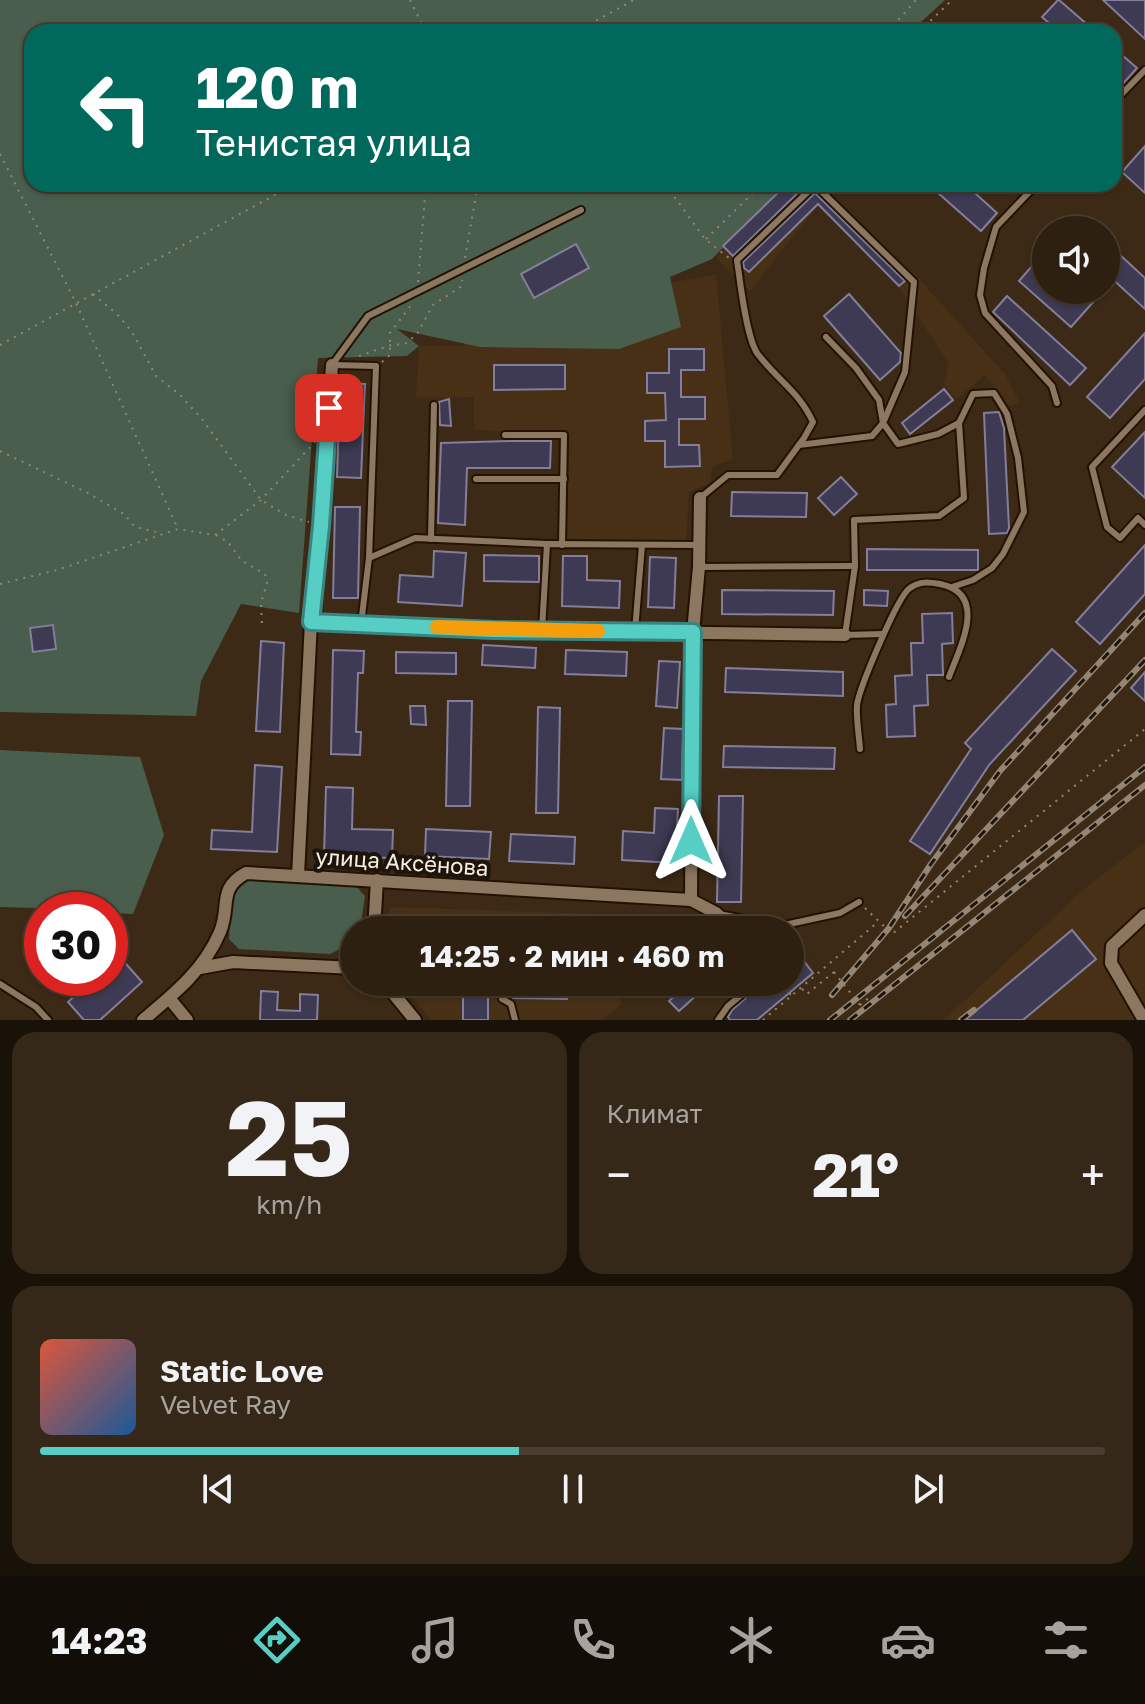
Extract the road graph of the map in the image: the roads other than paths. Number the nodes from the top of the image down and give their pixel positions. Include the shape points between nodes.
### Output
1 (1145, 70) edge
2 (1122, 94) edge
3 (808, 192) edge
4 (822, 192) edge
5 (1029, 192) edge
6 (581, 210) dead end
7 (826, 337) dead end
8 (332, 365) junction
9 (1057, 403) dead end
10 (434, 405) dead end
11 (1145, 410) edge
12 (883, 423) junction
13 (959, 423) junction
14 (505, 435) dead end
15 (799, 445) junction
16 (476, 479) dead end
17 (564, 479) junction
18 (700, 498) joint
19 (1145, 525) edge
20 (431, 539) junction
21 (547, 544) junction
22 (562, 545) junction
23 (642, 545) junction
24 (700, 545) junction
25 (369, 558) junction
26 (855, 566) junction
27 (699, 567) junction
28 (952, 587) junction
29 (311, 622) junction
30 (361, 624) junction
31 (542, 630) junction
32 (635, 631) junction
33 (693, 632) junction
34 (883, 634) junction
35 (845, 635) junction
36 (949, 677) dead end
37 (860, 749) dead end
38 (298, 875) junction
39 (377, 880) junction
40 (691, 900) junction
41 (859, 902) road end
42 (716, 913) junction
43 (1145, 915) edge
44 (375, 916) edge
45 (719, 916) edge
46 (340, 967) edge
47 (200, 968) junction
48 (2, 986) edge
49 (395, 996) edge
50 (740, 996) edge
51 (169, 998) junction
52 (502, 999) dead end
53 (48, 1020) edge
54 (143, 1020) edge
55 (187, 1020) edge
56 (415, 1020) edge
57 (515, 1020) edge
58 (718, 1020) edge
59 (1144, 1020) edge

1 - 2 lane
3 - 15 lane via 737,260 755,351 803,401 813,422
4 - 12 lane via 914,282 905,372
5 - 9 lane via 996,227 980,295 985,313 1052,386
6 - 8 lane via 368,316
7 - 12 lane via 879,400
8 - 25 lane via 376,366
8 - 29 street
10 - 20 lane
11 - 19 lane via 1092,467 1107,527 1120,538 1138,518
12 - 13 lane via 898,444
12 - 15 lane via 872,436
13 - 26 lane via 964,498 939,516 854,520
13 - 28 lane via 973,394 994,393 1011,429 1024,512 992,568
14 - 17 lane via 564,435
15 - 18 lane via 777,475 728,475
16 - 17 lane
17 - 22 lane
18 - 24 street
20 - 21 lane
20 - 25 lane via 415,538
21 - 22 lane
21 - 31 lane
22 - 23 lane
23 - 24 lane
23 - 32 lane
24 - 27 street
25 - 30 lane
26 - 27 lane
26 - 35 lane
27 - 33 street
28 - 34 lane via 924,581 907,589
28 - 36 lane via 966,602 968,625
29 - 30 street
29 - 38 street
30 - 31 street
31 - 32 street
32 - 33 street
33 - 35 street
33 - 40 street
34 - 35 lane
34 - 37 lane via 857,704
38 - 39 street, улица Аксёнова
38 - 47 street, улица Аксёнова via 246,873 238,878 226,891 220,932
39 - 40 street, улица Аксёнова
39 - 44 street
40 - 42 street, улица Аксёнова
41 - 42 lane via 840,913 780,926
42 - 45 street, улица Аксёнова
43 - 59 street via 1112,946 1111,963
46 - 47 street via 233,962
47 - 51 street, улица Аксёнова
48 - 53 lane
49 - 56 street
50 - 58 lane
51 - 54 street, улица Аксёнова
51 - 55 street
52 - 57 lane via 511,1004

